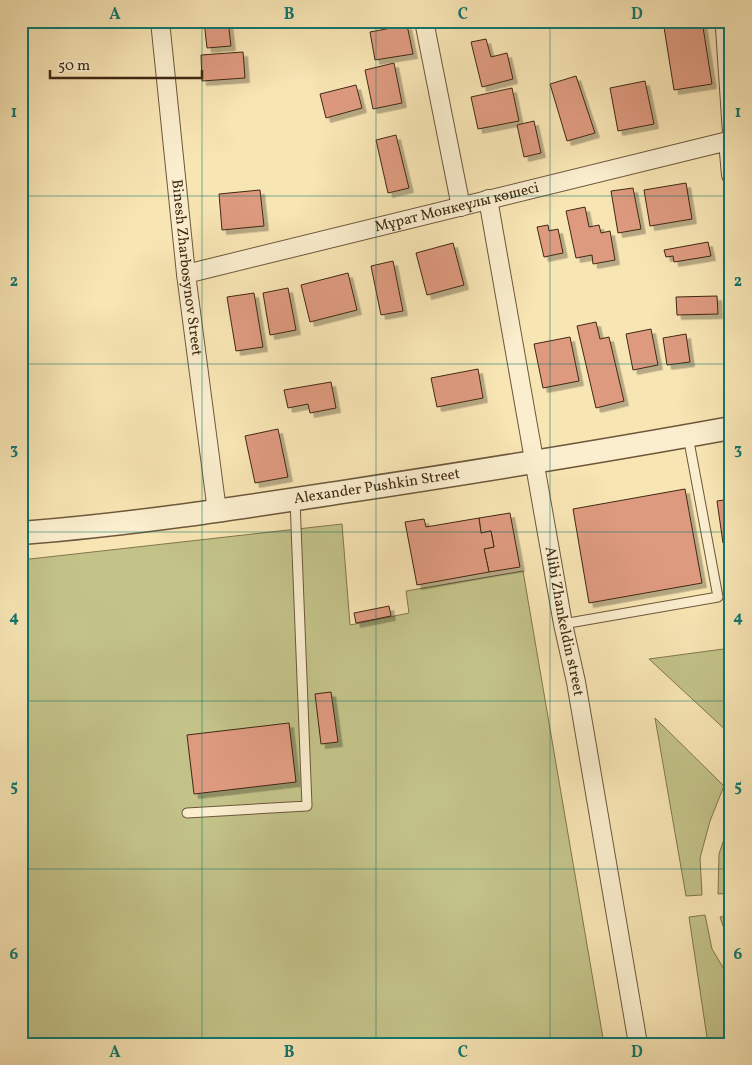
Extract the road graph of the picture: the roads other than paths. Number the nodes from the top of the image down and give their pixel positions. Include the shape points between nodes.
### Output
1 (160, 21) edge
2 (424, 21) edge
3 (720, 21) edge
4 (728, 141) junction
5 (731, 175) edge
6 (488, 199) junction
7 (461, 207) junction
8 (186, 274) junction
9 (731, 428) edge
10 (688, 436) junction
11 (535, 463) junction
12 (295, 500) junction
13 (217, 511) junction
14 (21, 533) edge
15 (563, 624) junction
16 (187, 812) dead end
17 (638, 1044) edge

1 - 8 street, Binesh Zharbosynov Street
2 - 7 street
3 - 4 lane
4 - 5 street
4 - 6 street, Мұрат Монкеұлы көшесі
6 - 7 street, Мұрат Монкеұлы көшесі
6 - 11 street, Alibi Zhankeldin street
7 - 8 street, Мұрат Монкеұлы көшесі
8 - 13 street, Binesh Zharbosynov Street
9 - 10 street, Alexander Pushkin Street
10 - 11 street, Alexander Pushkin Street
10 - 15 lane via 718,597
11 - 12 street, Alexander Pushkin Street
11 - 15 street, Alibi Zhankeldin street
12 - 13 street, Alexander Pushkin Street
12 - 16 lane via 307,806
13 - 14 street, Alexander Pushkin Street via 100,527
15 - 17 street, Alibi Zhankeldin street via 576,682

